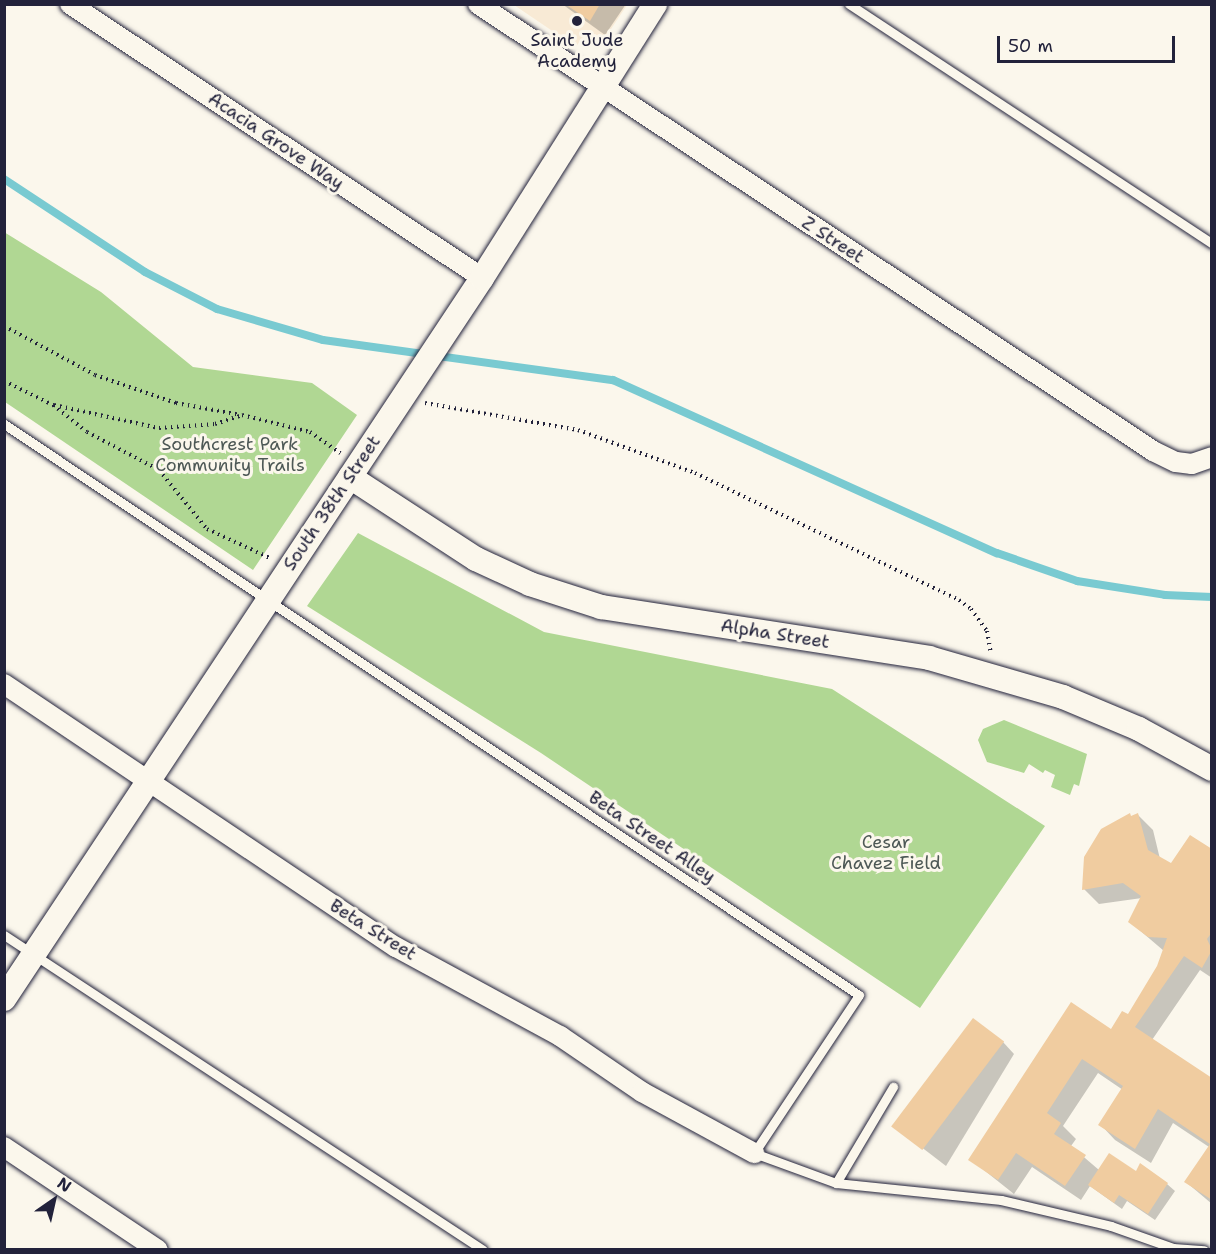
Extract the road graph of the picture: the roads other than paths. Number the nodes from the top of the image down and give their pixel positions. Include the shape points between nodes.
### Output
1 (70, 4) edge
2 (478, 4) edge
3 (655, 4) edge
4 (849, 4) edge
5 (600, 86) junction
6 (1212, 243) edge
7 (482, 278) junction
8 (4, 424) edge
9 (1212, 457) edge
10 (354, 471) junction
11 (270, 600) junction
12 (4, 684) edge
13 (1212, 769) edge
14 (148, 781) junction
15 (4, 935) edge
16 (35, 956) junction
17 (4, 999) edge
18 (893, 1087) dead end
19 (4, 1147) edge
20 (754, 1153) junction
21 (836, 1183) junction
22 (158, 1250) edge
23 (483, 1250) edge
24 (1204, 1250) edge

1 - 7 street, Acacia Grove Way
2 - 5 street, Z Street
3 - 5 street, South 38th Street
4 - 6 lane
5 - 7 street, South 38th Street
5 - 9 street, Z Street via 1153,451 1176,462 1192,464
7 - 10 street, South 38th Street
8 - 11 lane
10 - 11 street, South 38th Street
10 - 13 street, Alpha Street via 476,559 530,584 601,607 929,658 1063,697 1139,729
11 - 14 street, South 38th Street
11 - 20 lane, Beta Street Alley via 859,995
12 - 14 street, Beta Street
14 - 16 street, South 38th Street
14 - 20 street, Beta Street via 396,947 560,1036 642,1092
15 - 16 lane
16 - 17 street, South 38th Street
16 - 23 lane
18 - 21 lane
19 - 22 street
20 - 21 lane
21 - 24 lane via 1001,1200 1111,1226 1173,1248

